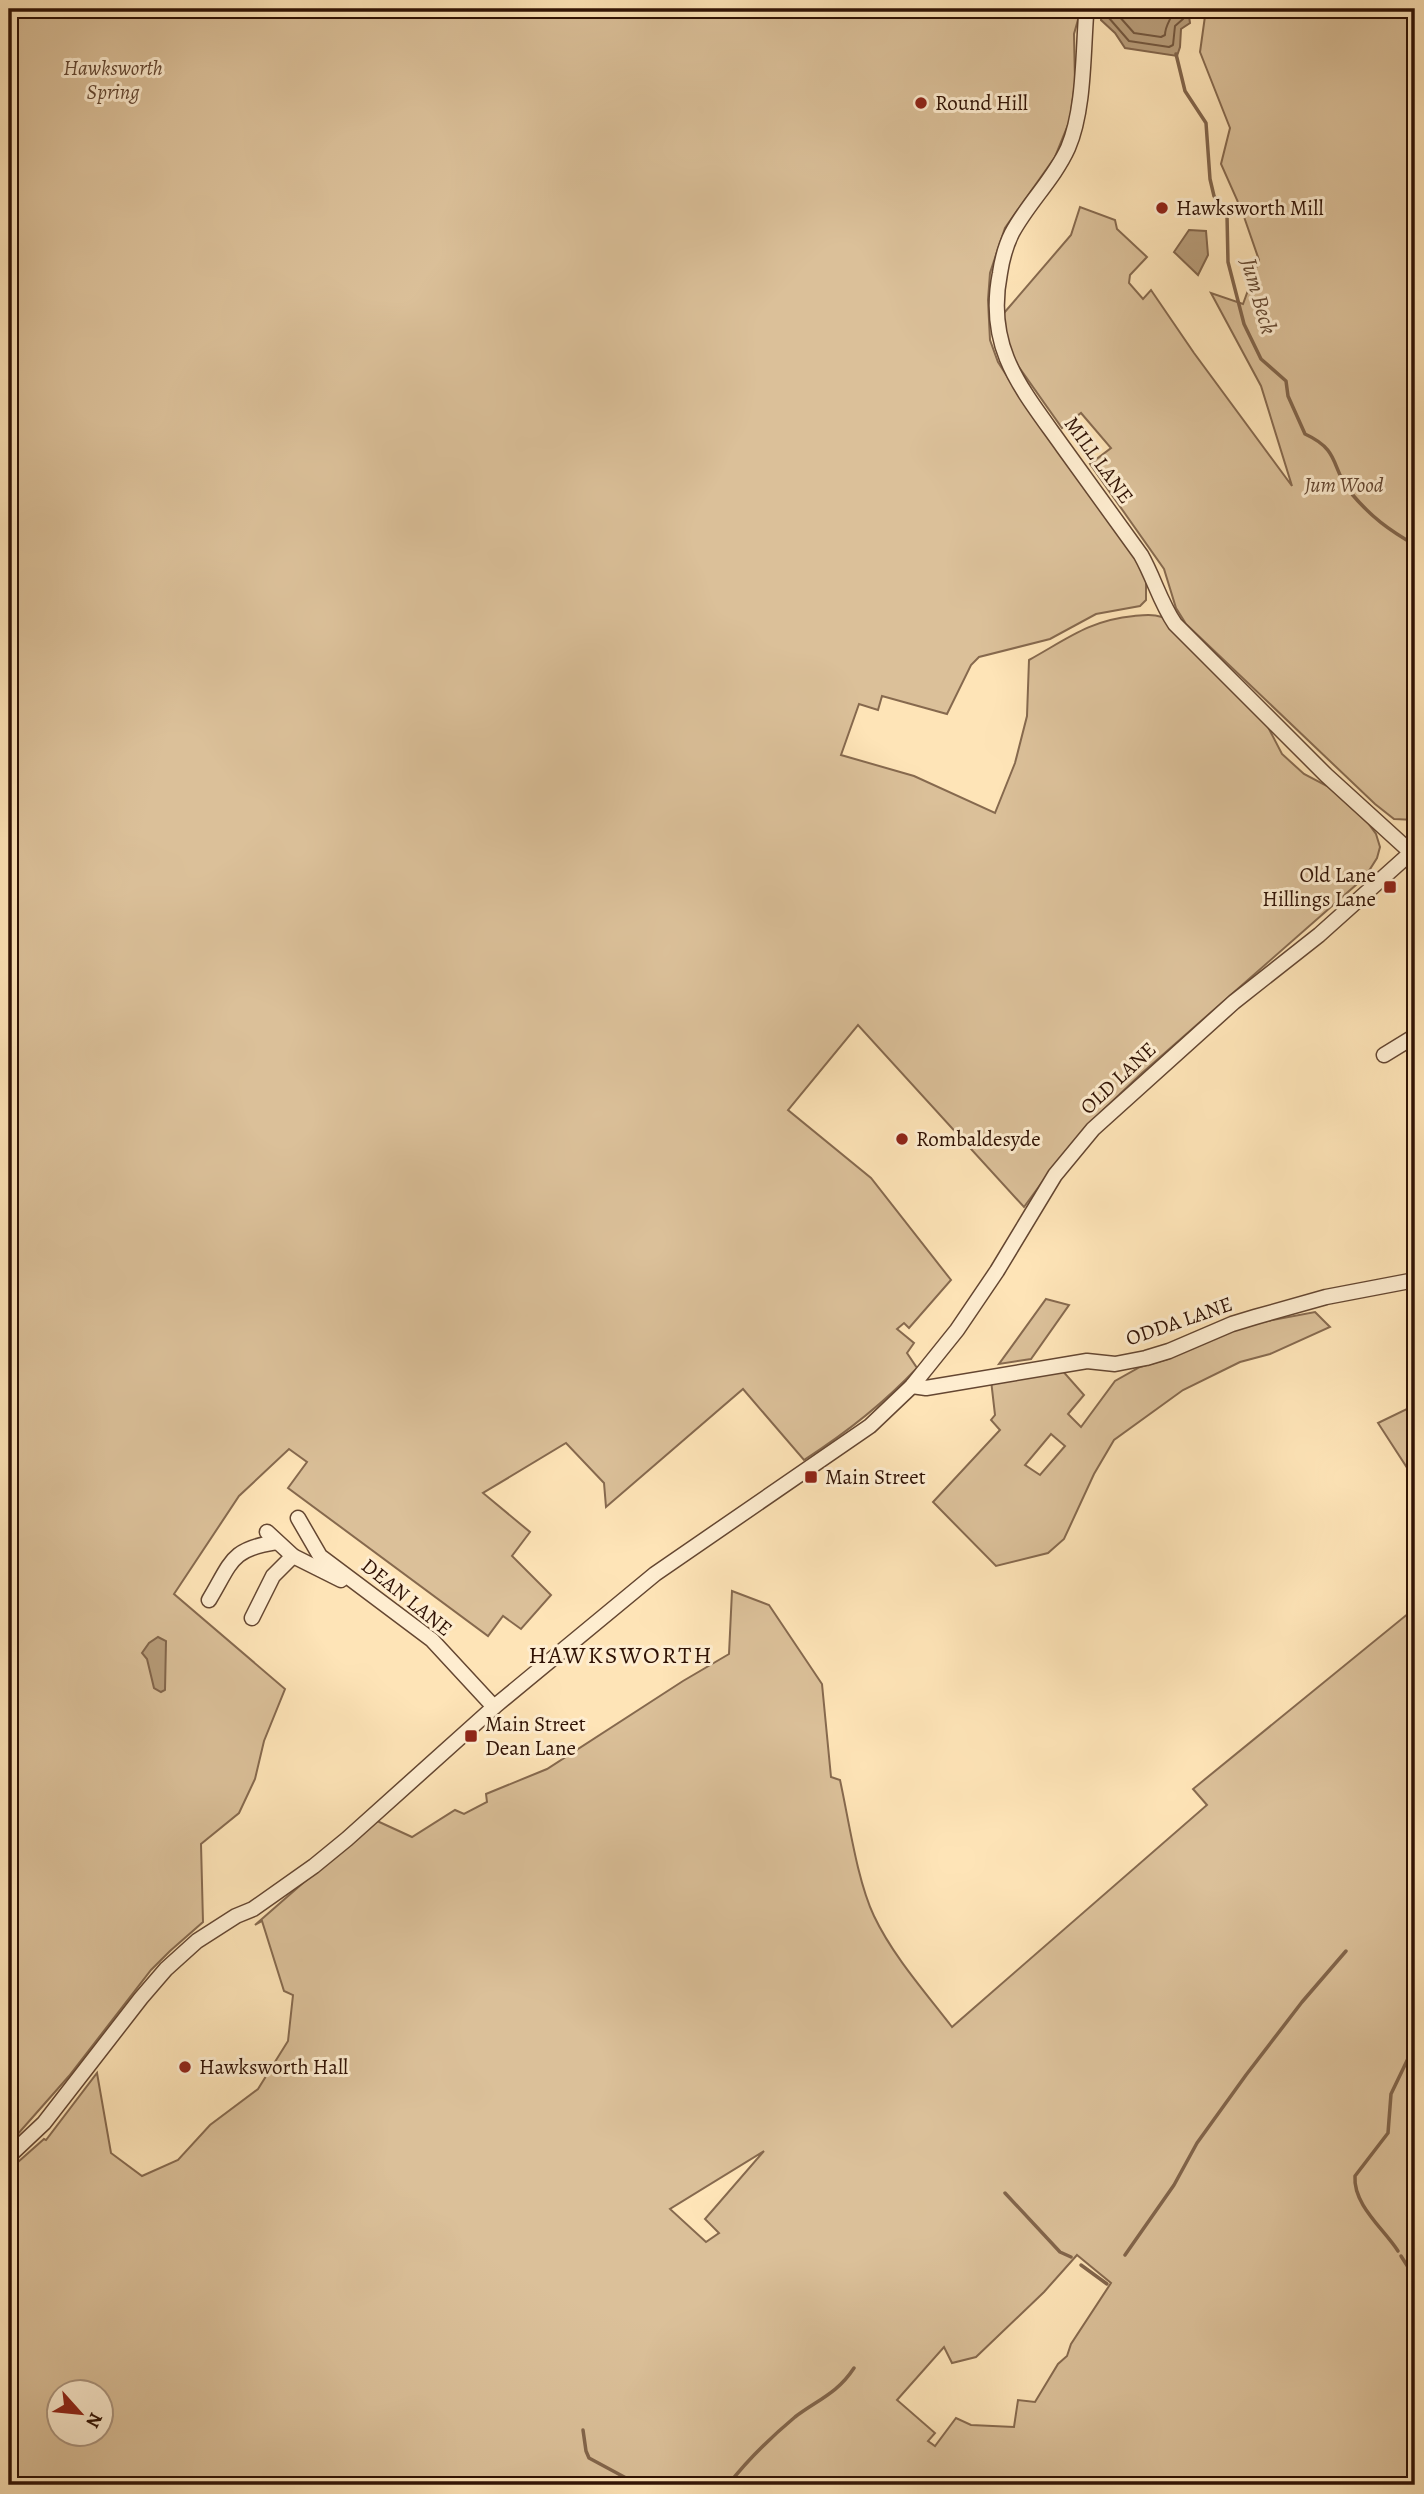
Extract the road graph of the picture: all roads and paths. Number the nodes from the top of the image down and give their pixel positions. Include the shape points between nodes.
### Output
1 (1089, 9) edge
2 (1414, 853) edge
3 (1415, 1036) edge
4 (1384, 1055) dead end
5 (1415, 1280) edge
6 (912, 1386) junction
7 (298, 1518) dead end
8 (293, 1556) junction
9 (209, 1600) dead end
10 (252, 1618) dead end
11 (432, 1640) junction
12 (494, 1707) junction
13 (9, 2156) edge

1 - 2 street, MILL LANE via 1077,117 1068,147 1012,234 1003,259 996,328 1005,356 1021,387 1142,555 1175,624 1326,775
2 - 6 street, OLD LANE via 1234,1002 1093,1129 1055,1175 997,1272
3 - 4 street
5 - 6 street, ODDA LANE via 1255,1317 1146,1358 1115,1364 1087,1361 926,1388
6 - 12 street via 870,1426 655,1574
7 - 11 street, DEAN LANE via 320,1556
8 - 9 street via 272,1537 236,1554
8 - 10 street via 273,1576
8 - 11 street via 337,1577 410,1637
11 - 12 street, DEAN LANE
12 - 13 street via 314,1866 197,1941 166,1969 44,2123

